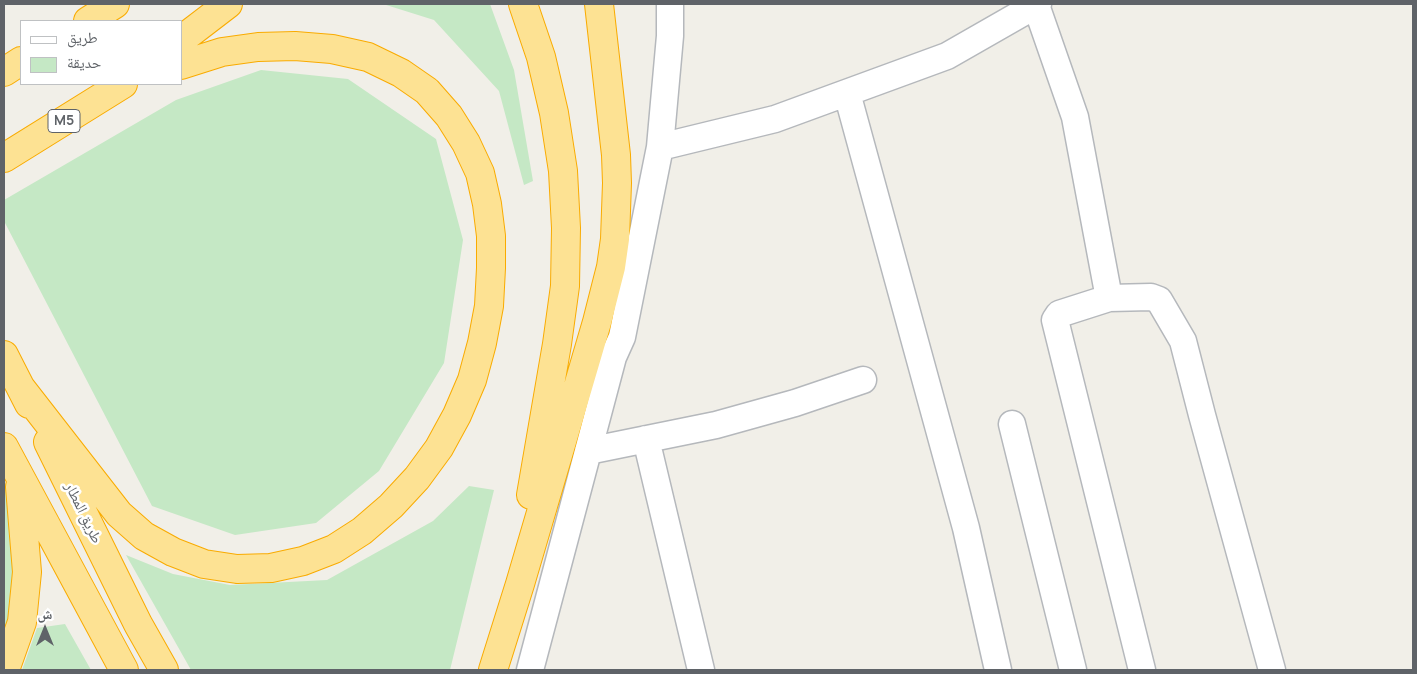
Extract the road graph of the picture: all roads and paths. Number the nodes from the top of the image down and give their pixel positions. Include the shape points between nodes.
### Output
1 (228, 4) edge
2 (523, 4) edge
3 (600, 4) edge
4 (670, 4) edge
5 (1037, 4) edge
6 (182, 39) edge
7 (20, 62) edge
8 (182, 64) edge
9 (4, 72) edge
10 (121, 85) edge
11 (847, 93) junction
12 (660, 148) junction
13 (4, 158) edge
14 (1109, 298) junction
15 (4, 355) edge
16 (612, 357) junction
17 (582, 372) junction
18 (863, 380) dead end
19 (21, 388) junction
20 (1012, 424) dead end
21 (646, 439) junction
22 (4, 447) edge
23 (588, 451) junction
24 (20, 478) junction
25 (520, 584) junction
26 (5, 670) edge
27 (124, 670) edge
28 (164, 670) edge
29 (493, 670) edge
30 (530, 670) edge
31 (701, 670) edge
32 (998, 670) edge
33 (1073, 670) edge
34 (1142, 670) edge
35 (1272, 670) edge

1 - 6 highway
2 - 25 highway via 541,56 554,113 563,170 566,228 565,286 530,500
3 - 17 highway via 616,155 617,211 605,295
4 - 12 street
5 - 11 street via 947,56
5 - 14 street via 1075,117
7 - 9 highway
8 - 19 highway via 222,52 258,47 332,49 368,57 401,73 427,91 449,116 480,173 487,204 491,260 489,306 482,343 458,415 417,478 362,531 334,549 303,561 271,568 237,569 204,564 144,536 118,514
10 - 13 highway, M5
11 - 12 street via 775,119
11 - 32 street via 966,528
12 - 16 street via 622,338
14 - 34 street via 1059,314 1055,320
14 - 35 street via 1151,297 1159,300 1183,341
15 - 19 highway, طريق المطار
16 - 17 street
16 - 23 street
17 - 25 highway
18 - 21 street via 734,420
19 - 28 highway, طريق المطار
20 - 33 street
21 - 23 street
21 - 31 street
22 - 24 highway
23 - 30 street
24 - 26 highway via 27,572 22,622
24 - 27 highway
25 - 29 highway

